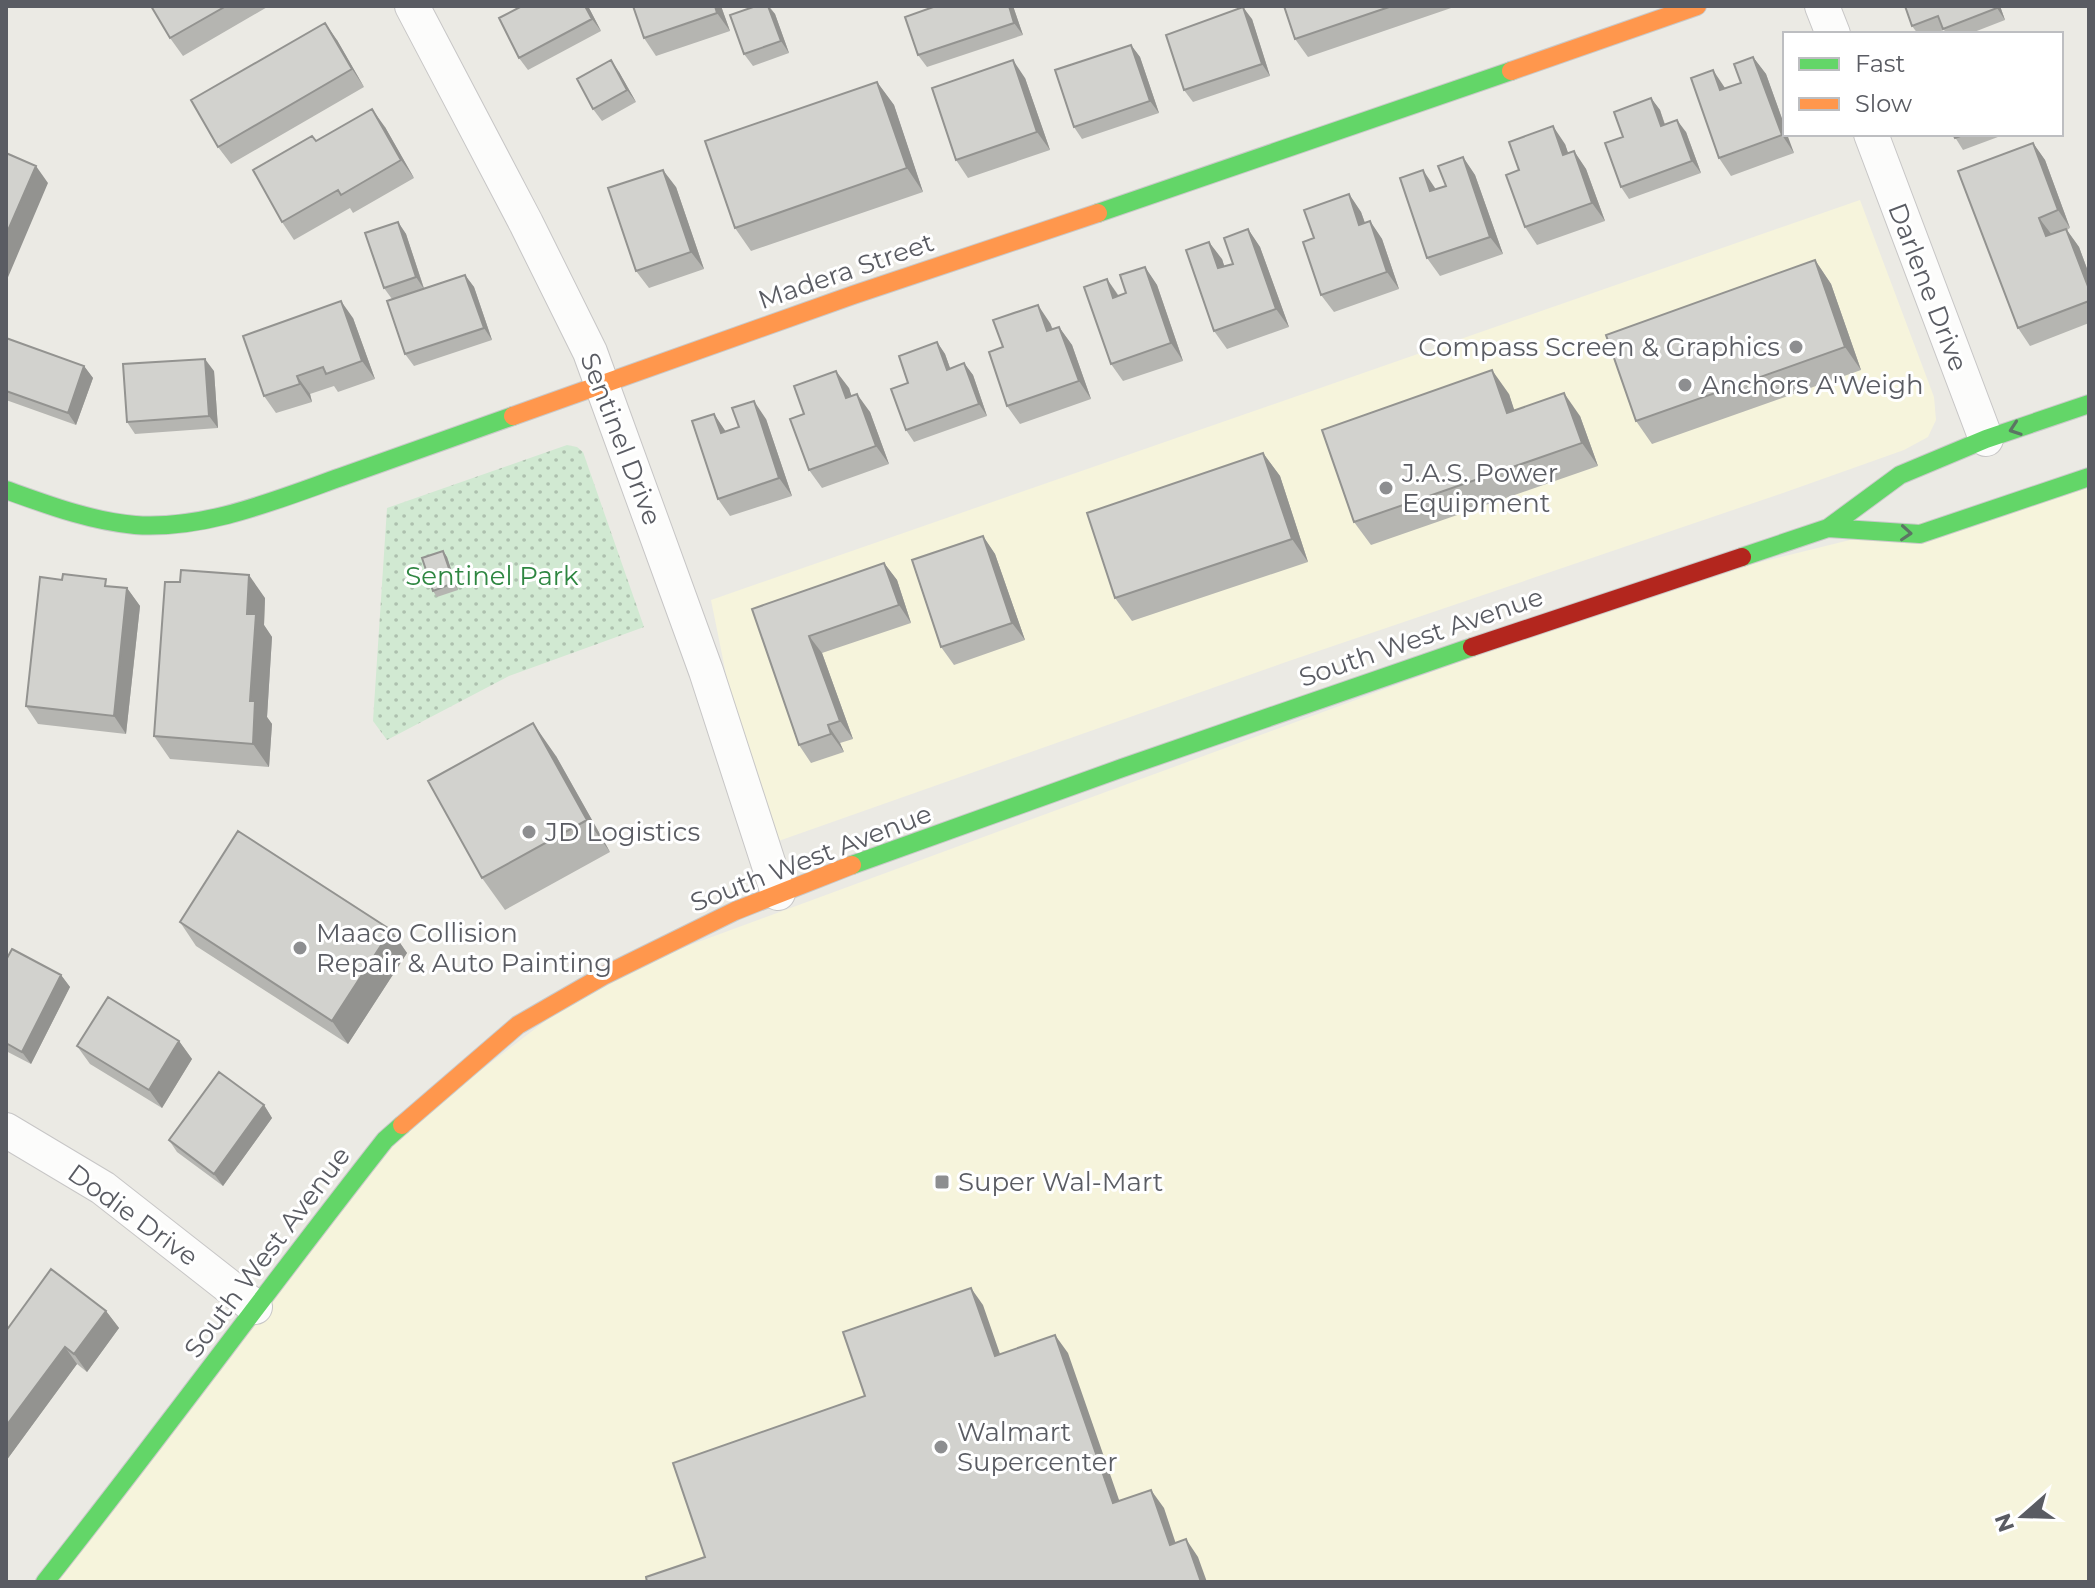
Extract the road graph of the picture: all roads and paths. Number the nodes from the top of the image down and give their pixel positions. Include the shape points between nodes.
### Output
1 (412, 6) edge
2 (1697, 6) edge
3 (1822, 6) edge
4 (1832, 32) edge
5 (1872, 136) edge
6 (601, 384) junction
7 (2089, 404) edge
8 (1986, 439) junction
9 (2089, 477) edge
10 (6, 490) edge
11 (1828, 528) junction
12 (778, 893) junction
13 (6, 1130) edge
14 (255, 1307) junction
15 (45, 1582) edge

1 - 6 street, Sentinel Drive via 546,262
2 - 6 street, Madera Street
3 - 4 street
5 - 8 street, Darlene Drive
6 - 10 street, Madera Street via 325,484 204,519 153,525 113,521
6 - 12 street, Sentinel Drive via 706,671
7 -> 8 street, South West Avenue
8 - 11 street, South West Avenue via 1900,475
11 -> 9 street, South West Avenue via 1920,534
11 - 12 street, South West Avenue via 1136,763
12 - 14 street, South West Avenue via 603,976 518,1025 385,1140
13 - 14 street, Dodie Drive via 103,1188
14 - 15 street, South West Avenue

